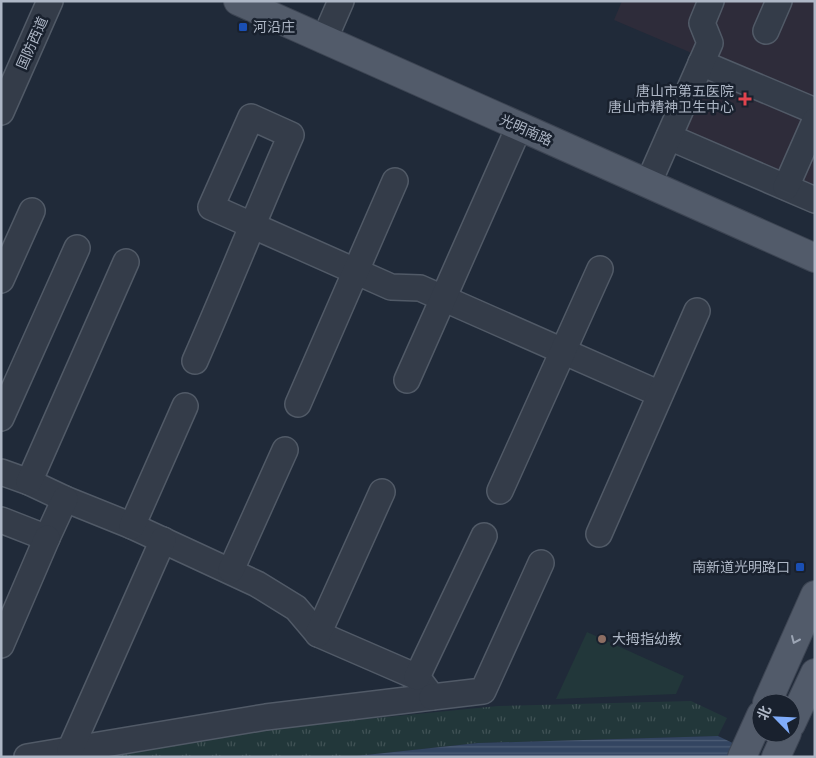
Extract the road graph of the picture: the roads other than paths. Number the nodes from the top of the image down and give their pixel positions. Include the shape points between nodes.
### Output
1 (50, 1) edge
2 (238, 1) edge
3 (341, 1) edge
4 (711, 1) edge
5 (779, 1) edge
6 (766, 31) dead end
7 (324, 40) junction
8 (701, 63) junction
9 (815, 111) edge
10 (1, 112) edge
11 (815, 121) edge
12 (519, 127) junction
13 (669, 137) junction
14 (395, 181) dead end
15 (648, 184) junction
16 (786, 187) junction
17 (815, 200) edge
18 (32, 211) dead end
19 (77, 248) dead end
20 (815, 258) edge
21 (126, 262) dead end
22 (600, 269) dead end
23 (355, 272) junction
24 (1, 280) edge
25 (443, 298) junction
26 (697, 311) dead end
27 (564, 350) junction
28 (195, 361) dead end
29 (406, 380) dead end
30 (660, 394) junction
31 (298, 404) dead end
32 (185, 406) dead end
33 (1, 418) edge
34 (285, 450) dead end
35 (1, 472) edge
36 (29, 482) junction
37 (500, 491) dead end
38 (382, 492) dead end
39 (65, 499) junction
40 (1, 520) edge
41 (132, 526) junction
42 (599, 534) dead end
43 (484, 536) dead end
44 (48, 538) junction
45 (163, 540) junction
46 (540, 563) dead end
47 (231, 570) junction
48 (815, 596) edge
49 (318, 634) junction
50 (1, 645) edge
51 (815, 673) edge
52 (425, 687) junction
53 (771, 693) edge
54 (801, 703) edge
55 (751, 737) edge
56 (70, 750) junction
57 (27, 757) edge
58 (742, 757) edge

1 - 10 street, 国防西道
2 - 7 main road, 光明南路
3 - 7 street
4 - 8 street via 702,23 710,43
5 - 6 street
7 - 12 main road, 光明南路
8 - 9 street
8 - 13 street
11 - 16 street
12 - 15 main road, 光明南路
12 - 25 street
13 - 15 street
13 - 16 street
14 - 23 street
15 - 20 main road, 光明南路
16 - 17 street
18 - 24 street
19 - 33 street
21 - 36 street
22 - 27 street
23 - 25 street via 391,287 420,288
23 - 28 street via 251,225 236,268
23 - 31 street
25 - 27 street
25 - 29 street
26 - 30 street
27 - 30 street
27 - 37 street
30 - 42 street
32 - 41 street
34 - 47 street
35 - 36 street
36 - 39 street
38 - 49 street
39 - 41 street
39 - 44 street
40 - 44 street
41 - 45 street
43 - 52 street
44 - 50 street
45 - 47 street
45 - 56 street
46 - 52 street via 483,691
47 - 49 street via 296,608
48 -> 53 main road
49 - 52 street
51 - 54 main road
52 - 56 street
55 - 58 main road
56 - 57 street

